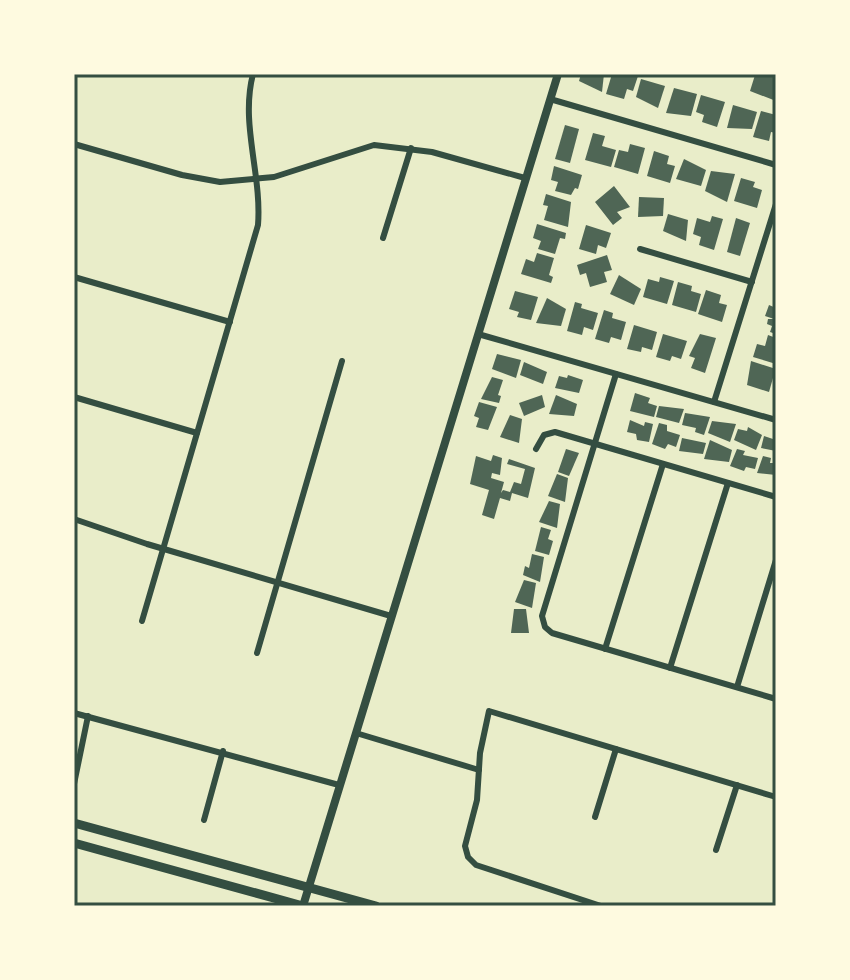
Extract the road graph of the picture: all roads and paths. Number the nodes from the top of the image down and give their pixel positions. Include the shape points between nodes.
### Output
1 (253, 74) edge
2 (558, 74) edge
3 (550, 99) junction
4 (74, 144) edge
5 (411, 148) junction
6 (776, 165) edge
7 (525, 178) junction
8 (258, 180) junction
9 (776, 204) edge
10 (383, 238) dead end
11 (640, 249) dead end
12 (74, 277) edge
13 (752, 282) junction
14 (230, 322) junction
15 (478, 334) junction
16 (342, 361) dead end
17 (616, 374) junction
18 (74, 397) edge
19 (714, 402) junction
20 (776, 420) edge
21 (197, 433) junction
22 (595, 444) junction
23 (536, 449) dead end
24 (663, 464) junction
25 (728, 483) junction
26 (776, 497) edge
27 (74, 519) edge
28 (162, 549) junction
29 (776, 560) edge
30 (277, 583) junction
31 (391, 616) junction
32 (142, 621) dead end
33 (605, 649) junction
34 (257, 653) dead end
35 (670, 668) junction
36 (737, 687) junction
37 (776, 699) edge
38 (74, 713) edge
39 (88, 716) junction
40 (356, 733) junction
41 (616, 749) junction
42 (223, 751) junction
43 (479, 770) junction
44 (74, 784) edge
45 (339, 785) junction
46 (737, 785) junction
47 (776, 797) edge
48 (595, 817) dead end
49 (204, 820) dead end
50 (74, 823) edge
51 (74, 843) edge
52 (716, 850) dead end
53 (308, 887) junction
54 (303, 906) edge
55 (376, 906) edge
56 (601, 906) edge

1 - 8 street via 248,121
2 - 3 street
3 - 6 street
3 - 7 street
4 - 8 street via 199,179
5 - 7 street
5 - 8 street via 374,145
5 - 10 street
7 - 15 street
8 - 14 street via 254,241
9 - 13 street
11 - 13 street
12 - 14 street
13 - 19 street
14 - 21 street
15 - 17 street
15 - 31 street
16 - 30 street
17 - 19 street
17 - 22 street
18 - 21 street
19 - 20 street
21 - 28 street
22 - 23 street via 551,432
22 - 24 street
22 - 33 street via 542,616 552,633
24 - 25 street
24 - 33 street
25 - 26 street
25 - 35 street
27 - 28 street
28 - 30 street
28 - 32 street
29 - 36 street
30 - 31 street
30 - 34 street
31 - 40 street
33 - 35 street
35 - 36 street
36 - 37 street
38 - 39 street
39 - 42 street
39 - 44 street
40 - 43 street
40 - 45 street
41 - 43 street via 489,711
41 - 46 street
41 - 48 street
42 - 45 street
42 - 49 street
43 - 56 street via 465,846 468,857 476,865
45 - 53 street
46 - 47 street
46 - 52 street
50 - 53 main road
51 - 54 main road
53 - 54 street
53 - 55 main road

